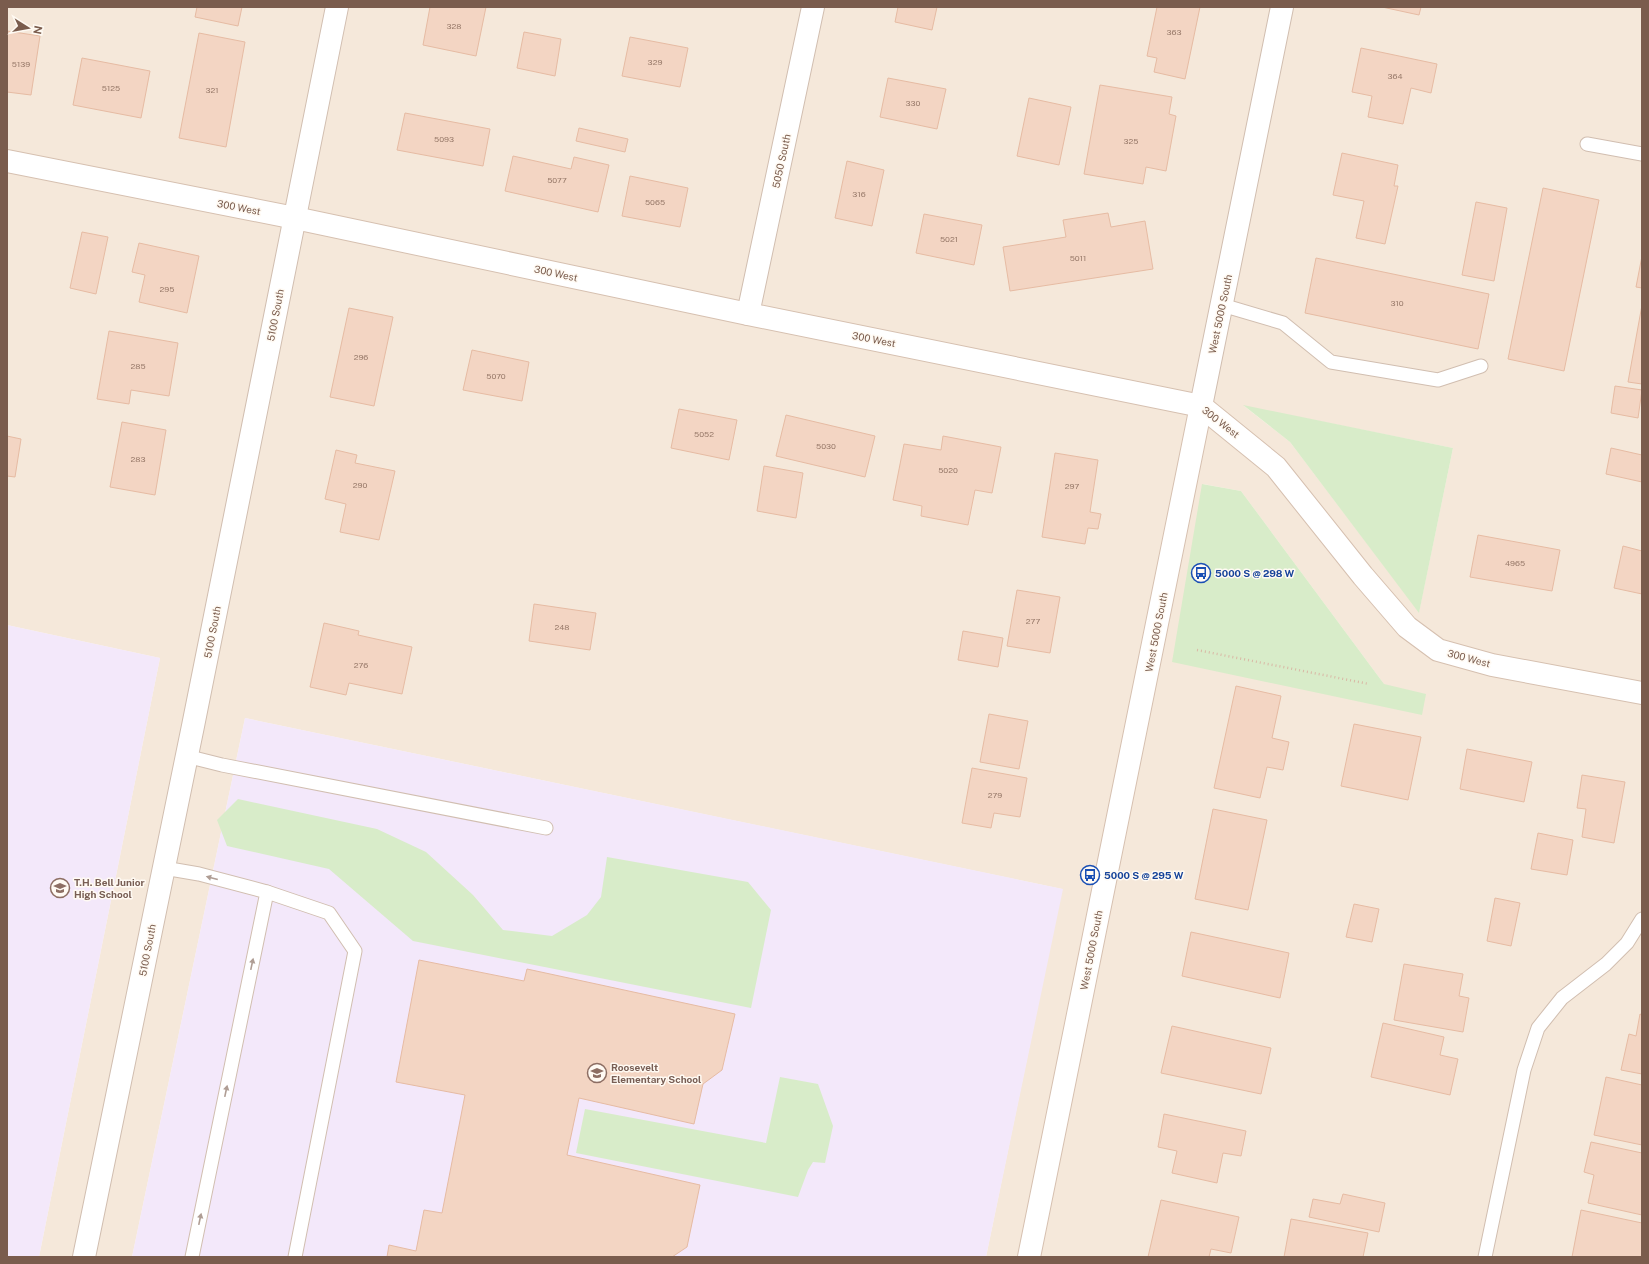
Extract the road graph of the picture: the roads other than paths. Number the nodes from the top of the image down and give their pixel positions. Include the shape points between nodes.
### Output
1 (337, 7) edge
2 (813, 7) edge
3 (1282, 7) edge
4 (1587, 144) dead end
5 (1642, 154) edge
6 (7, 161) edge
7 (295, 218) junction
8 (1222, 305) junction
9 (748, 314) junction
10 (1481, 366) dead end
11 (1202, 406) junction
12 (1642, 693) edge
13 (186, 756) junction
14 (546, 828) dead end
15 (164, 868) junction
16 (267, 892) junction
17 (1642, 919) edge
18 (84, 1257) edge
19 (192, 1257) edge
20 (295, 1257) edge
21 (1029, 1257) edge
22 (1485, 1257) edge

1 - 7 main road, 5100 South
2 - 9 main road, 5050 South
3 - 8 main road, West 5000 South
4 - 5 lane
6 - 7 main road, 300 West
7 - 9 main road, 300 West
7 - 13 main road, 5100 South
8 - 10 lane via 1283,323 1331,362 1438,380
8 - 11 main road, West 5000 South
9 - 11 main road, 300 West
11 - 12 main road, 300 West via 1276,467 1406,627 1438,650 1492,665
11 - 21 main road, West 5000 South
13 - 14 lane
13 - 15 main road, 5100 South
16 -> 15 lane via 199,874
15 - 18 main road, 5100 South
19 -> 16 lane
16 - 20 lane via 329,913 355,951
17 - 22 lane via 1627,943 1606,964 1562,998 1538,1028 1524,1070

